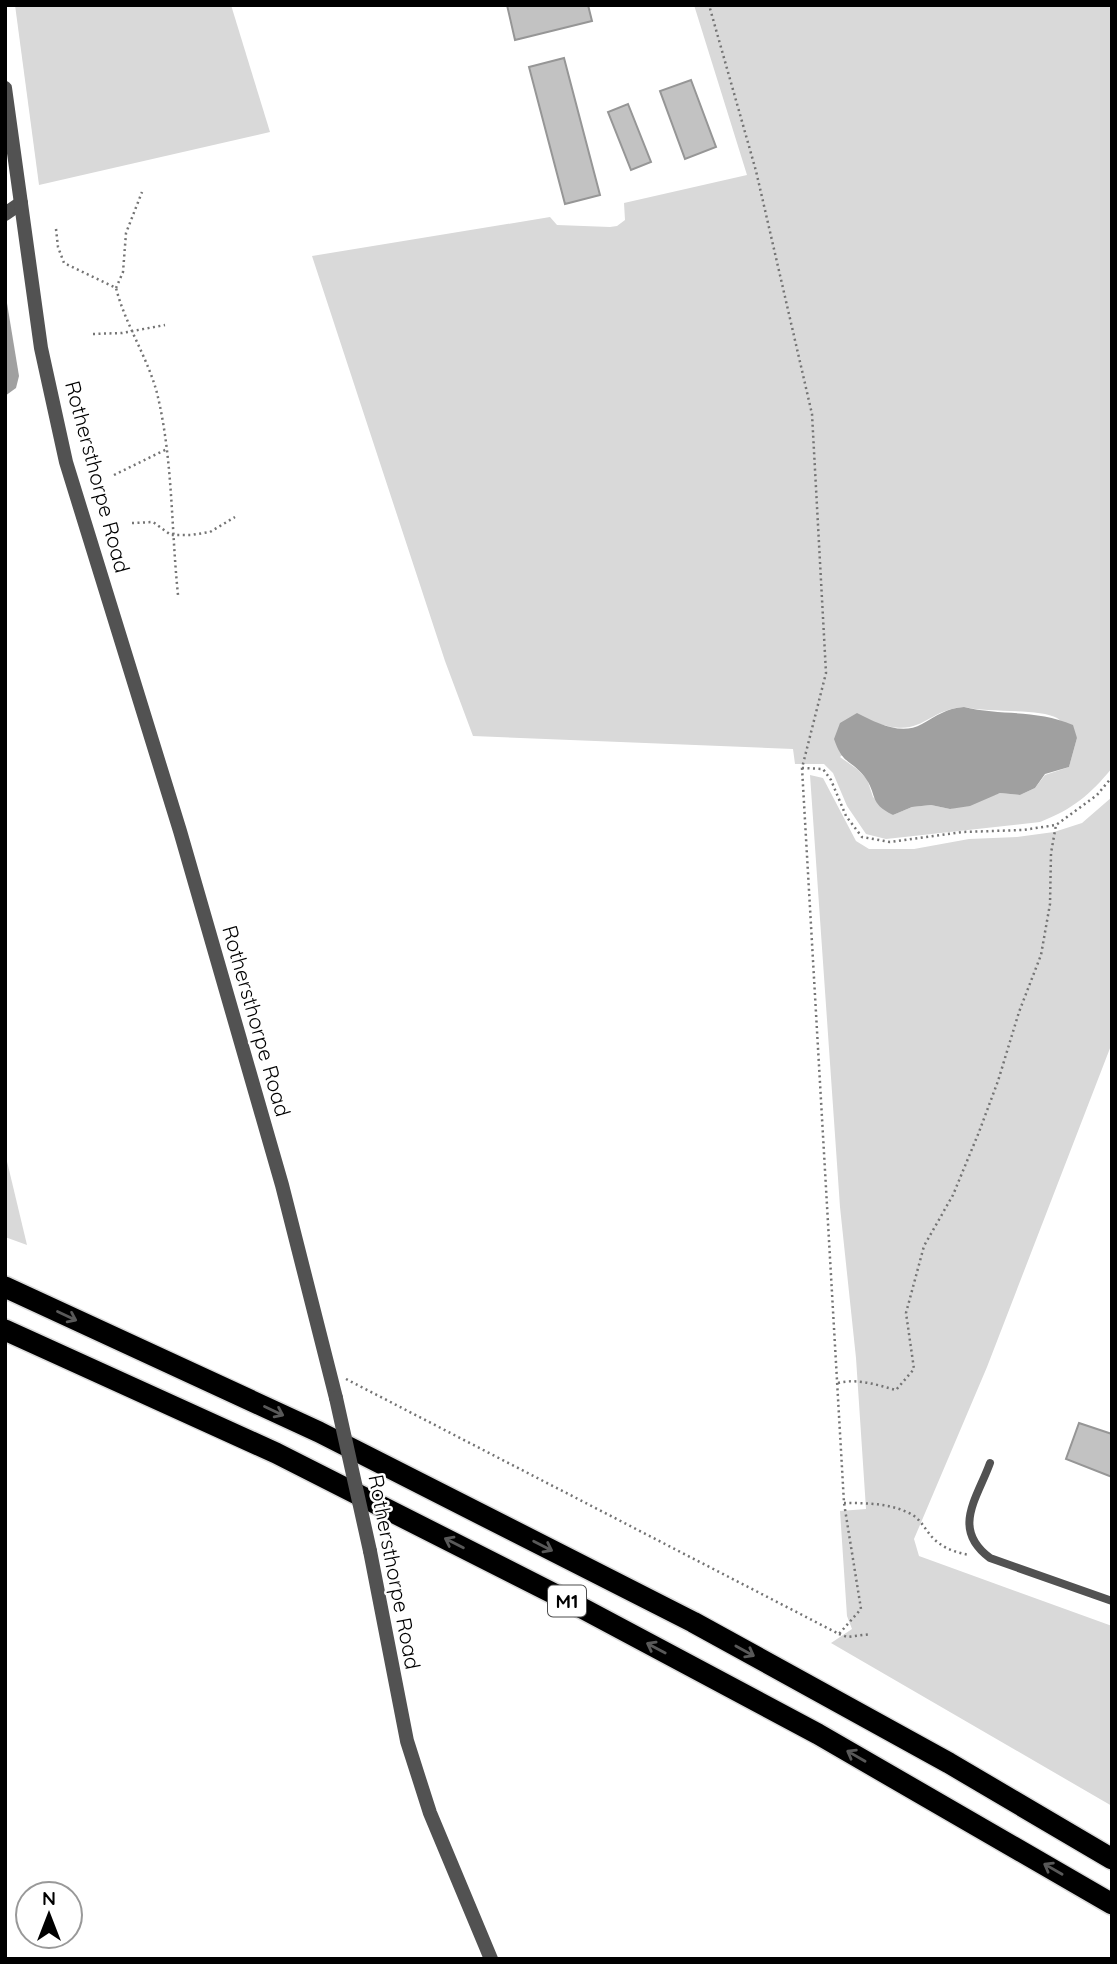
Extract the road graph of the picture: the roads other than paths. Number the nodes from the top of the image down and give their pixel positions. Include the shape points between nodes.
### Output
1 (5, 88) edge
2 (21, 203) junction
3 (5, 214) edge
4 (5, 1287) edge
5 (5, 1330) edge
6 (990, 1463) dead end
7 (1112, 1601) edge
8 (1112, 1859) edge
9 (1112, 1904) edge
10 (491, 1959) edge

1 - 2 street, Rothersthorpe Road
2 - 3 street
2 - 10 street, Rothersthorpe Road, bridge via 41,348 66,462 180,831 282,1185 336,1398 408,1741 430,1814
4 -> 8 highway, M1 via 319,1432 693,1622
9 -> 5 highway, M1 via 818,1734 580,1607 276,1453
6 - 7 lane via 968,1520 972,1541 990,1558

